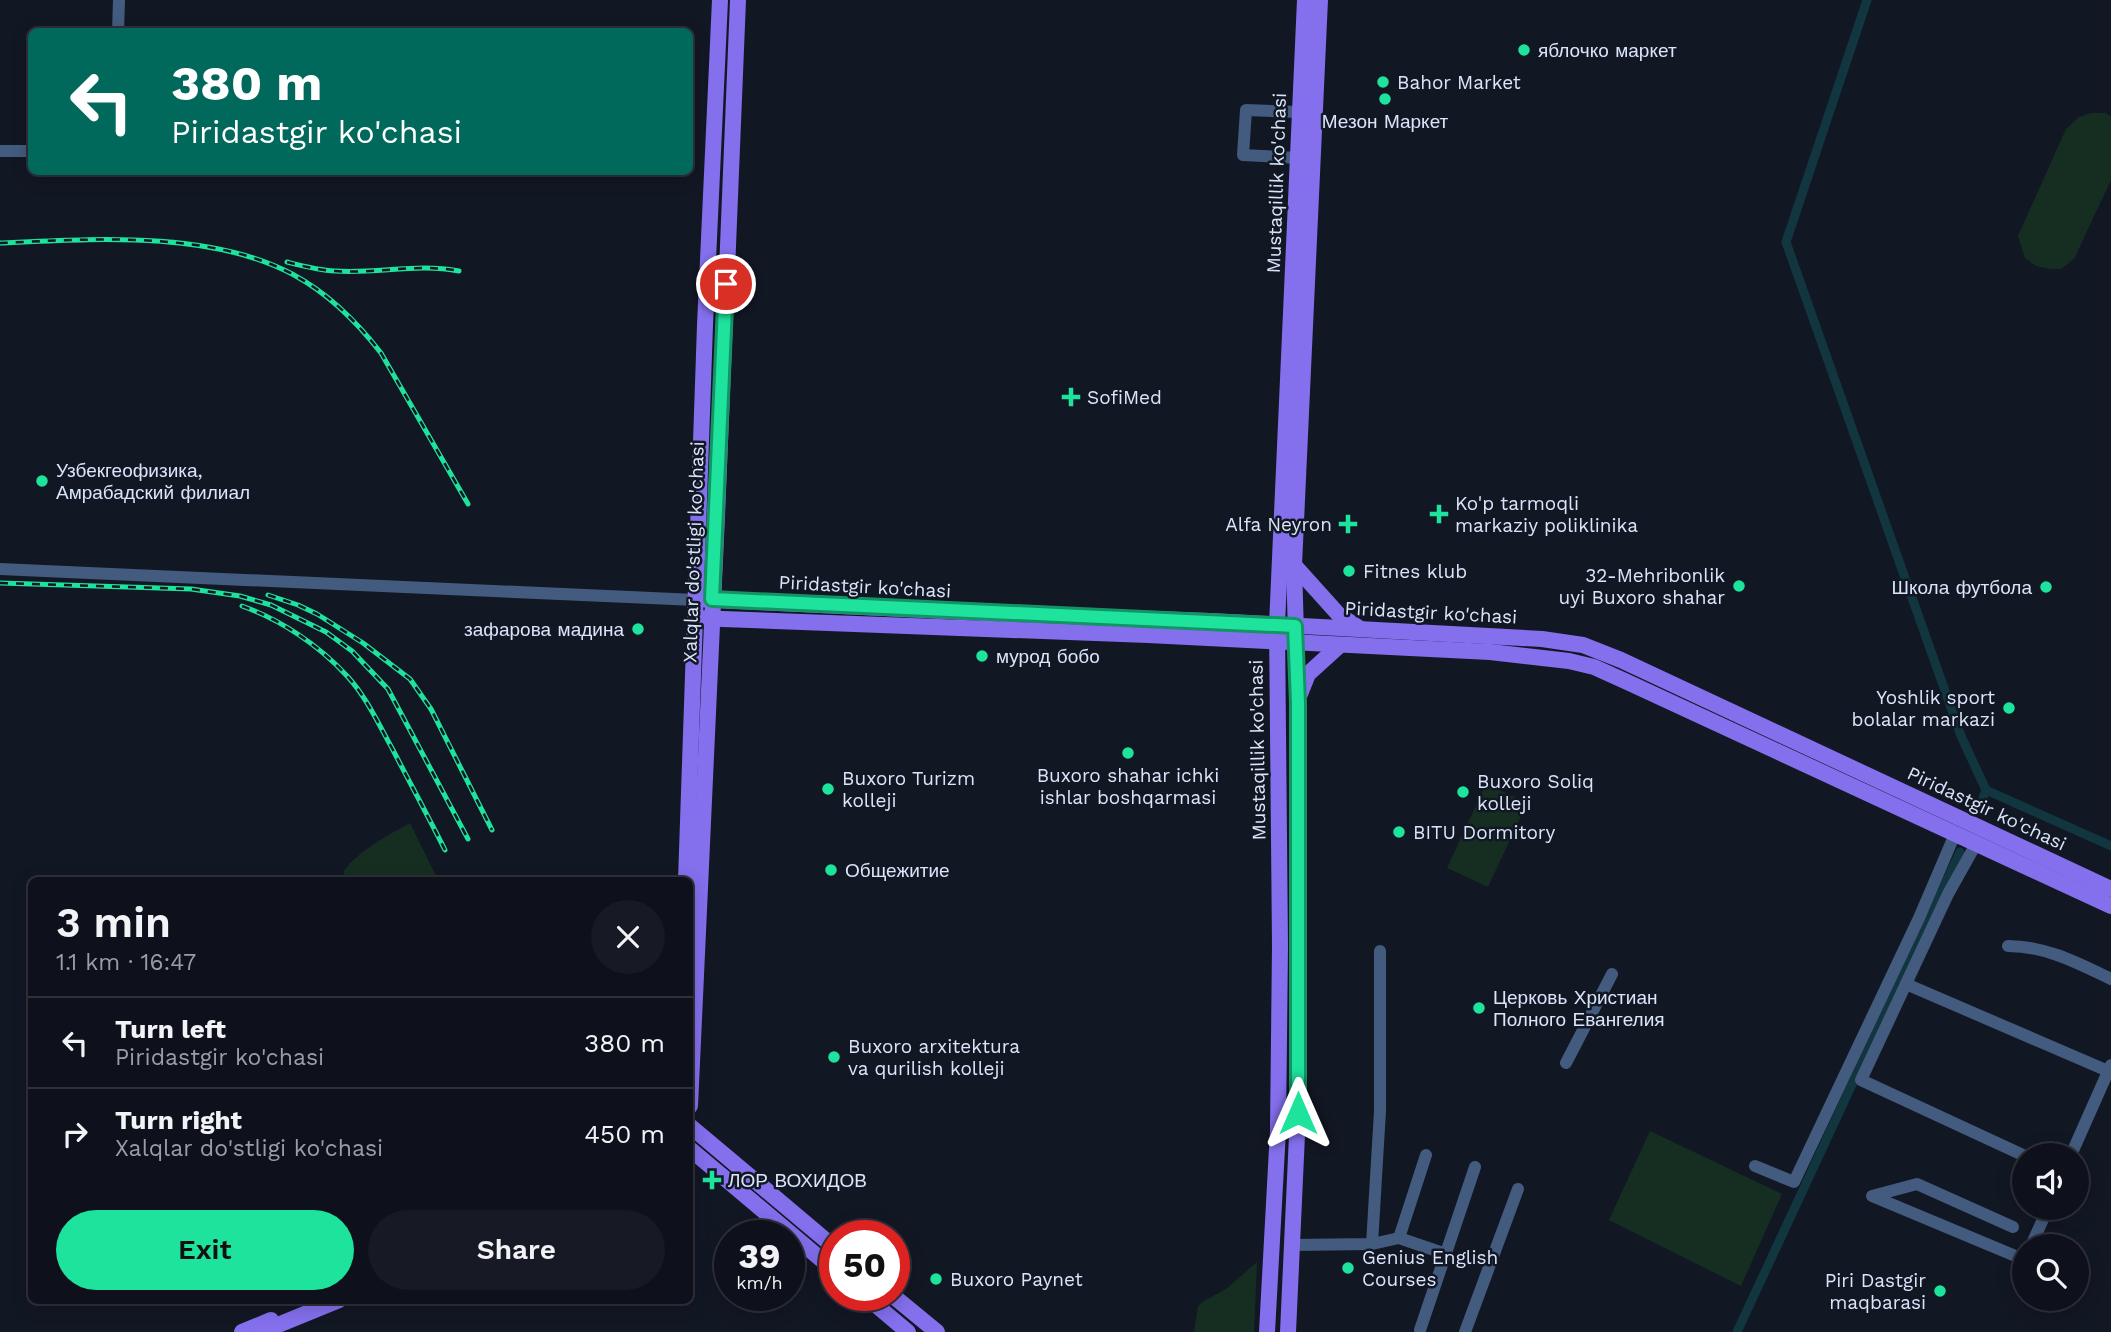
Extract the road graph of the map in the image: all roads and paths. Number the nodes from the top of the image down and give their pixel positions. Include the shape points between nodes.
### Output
1 (119, 0) edge
2 (720, 0) edge
3 (738, 0) edge
4 (1306, 0) edge
5 (1320, 0) edge
6 (118, 28) edge
7 (1300, 112) junction
8 (0, 151) edge
9 (28, 151) edge
10 (1297, 158) junction
11 (1301, 260) junction
12 (1292, 456) junction
13 (1294, 565) junction
14 (0, 569) edge
15 (701, 599) junction
16 (704, 618) junction
17 (1007, 622) junction
18 (1277, 625) junction
19 (1295, 626) junction
20 (1361, 629) junction
21 (1277, 642) junction
22 (1295, 643) junction
23 (1340, 645) junction
24 (1632, 665) junction
25 (1625, 681) junction
26 (1298, 703) junction
27 (1958, 827) junction
28 (1976, 844) junction
29 (686, 877) edge
30 (2111, 889) edge
31 (2111, 906) edge
32 (2008, 946) dead end
33 (1380, 951) dead end
34 (1612, 974) dead end
35 (2111, 979) edge
36 (1906, 984) junction
37 (1279, 988) junction
38 (1299, 989) junction
39 (693, 1001) edge
40 (1566, 1063) dead end
41 (2110, 1068) edge
42 (695, 1131) edge
43 (2076, 1143) edge
44 (2012, 1150) edge
45 (693, 1152) edge
46 (1426, 1155) dead end
47 (1755, 1166) dead end
48 (1475, 1167) dead end
49 (1518, 1189) dead end
50 (2013, 1227) dead end
51 (1273, 1233) junction
52 (819, 1235) edge
53 (1399, 1238) junction
54 (1293, 1240) junction
55 (1372, 1244) junction
56 (1446, 1254) junction
57 (2012, 1255) edge
58 (819, 1258) edge
59 (308, 1304) edge
60 (329, 1304) edge
61 (910, 1310) edge
62 (883, 1311) edge
63 (1420, 1330) dead end
64 (242, 1332) edge
65 (261, 1332) edge
66 (908, 1332) edge
67 (936, 1332) edge
68 (1267, 1332) edge
69 (1288, 1332) edge
70 (1465, 1332) edge

1 - 6 street
2 - 15 main road, Xalqlar do'stligi ko'chasi
3 - 15 main road, Xalqlar do'stligi ko'chasi
4 - 7 main road, Mustaqillik ko'chasi
5 - 11 main road, Mustaqillik ko'chasi
7 - 10 main road, Mustaqillik ko'chasi
7 - 10 street via 1246,110 1244,132 1243,155
8 - 9 street
10 - 11 main road, Mustaqillik ko'chasi
11 - 12 main road, Mustaqillik ko'chasi
12 - 13 main road, Mustaqillik ko'chasi
12 - 18 main road, Mustaqillik ko'chasi
13 - 19 main road, Mustaqillik ko'chasi
13 - 20 main road via 1339,615
14 - 15 street
15 - 16 main road, Xalqlar do'stligi ko'chasi
15 - 17 main road, Piridastgir ko'chasi
16 - 17 main road, Piridastgir ko'chasi
16 - 29 main road, Xalqlar do'stligi ko'chasi
16 - 39 main road, Xalqlar do'stligi ko'chasi
17 - 18 main road, Piridastgir ko'chasi
17 - 21 main road, Piridastgir ko'chasi
18 - 19 main road, Piridastgir ko'chasi
18 - 21 main road, Mustaqillik ko'chasi
19 - 20 main road, Piridastgir ko'chasi
19 - 22 main road, Mustaqillik ko'chasi
20 - 24 main road, Piridastgir ko'chasi via 1564,642
21 - 22 main road, Piridastgir ko'chasi
21 - 37 main road, Mustaqillik ko'chasi
22 - 23 main road, Piridastgir ko'chasi
22 - 26 main road, Mustaqillik ko'chasi
23 - 25 main road, Piridastgir ko'chasi via 1539,656 1594,667
23 - 26 main road via 1308,674
24 - 25 main road
24 - 27 main road, Piridastgir ko'chasi
25 - 27 main road, Piridastgir ko'chasi
26 - 38 main road, Mustaqillik ko'chasi
27 - 28 main road, Piridastgir ko'chasi
27 - 30 main road, Piridastgir ko'chasi
27 - 47 street via 1794,1182
28 - 31 main road, Piridastgir ko'chasi
28 - 36 street
32 - 35 street via 2041,949
33 - 55 street via 1380,1111
34 - 40 street
36 - 41 street
36 - 44 street via 1861,1080
37 - 38 main road
37 - 51 main road, Mustaqillik ko'chasi
38 - 54 main road, Mustaqillik ko'chasi
41 - 43 street
42 - 52 main road
45 - 58 main road
46 - 53 street
48 - 56 street
49 - 70 street
50 - 57 street via 1917,1184 1872,1196
51 - 54 main road
51 - 68 main road, Mustaqillik ko'chasi
53 - 55 street
53 - 56 street
54 - 55 street
54 - 69 main road, Mustaqillik ko'chasi
56 - 63 street
59 - 64 main road
60 - 65 main road
61 - 67 main road
62 - 66 main road

